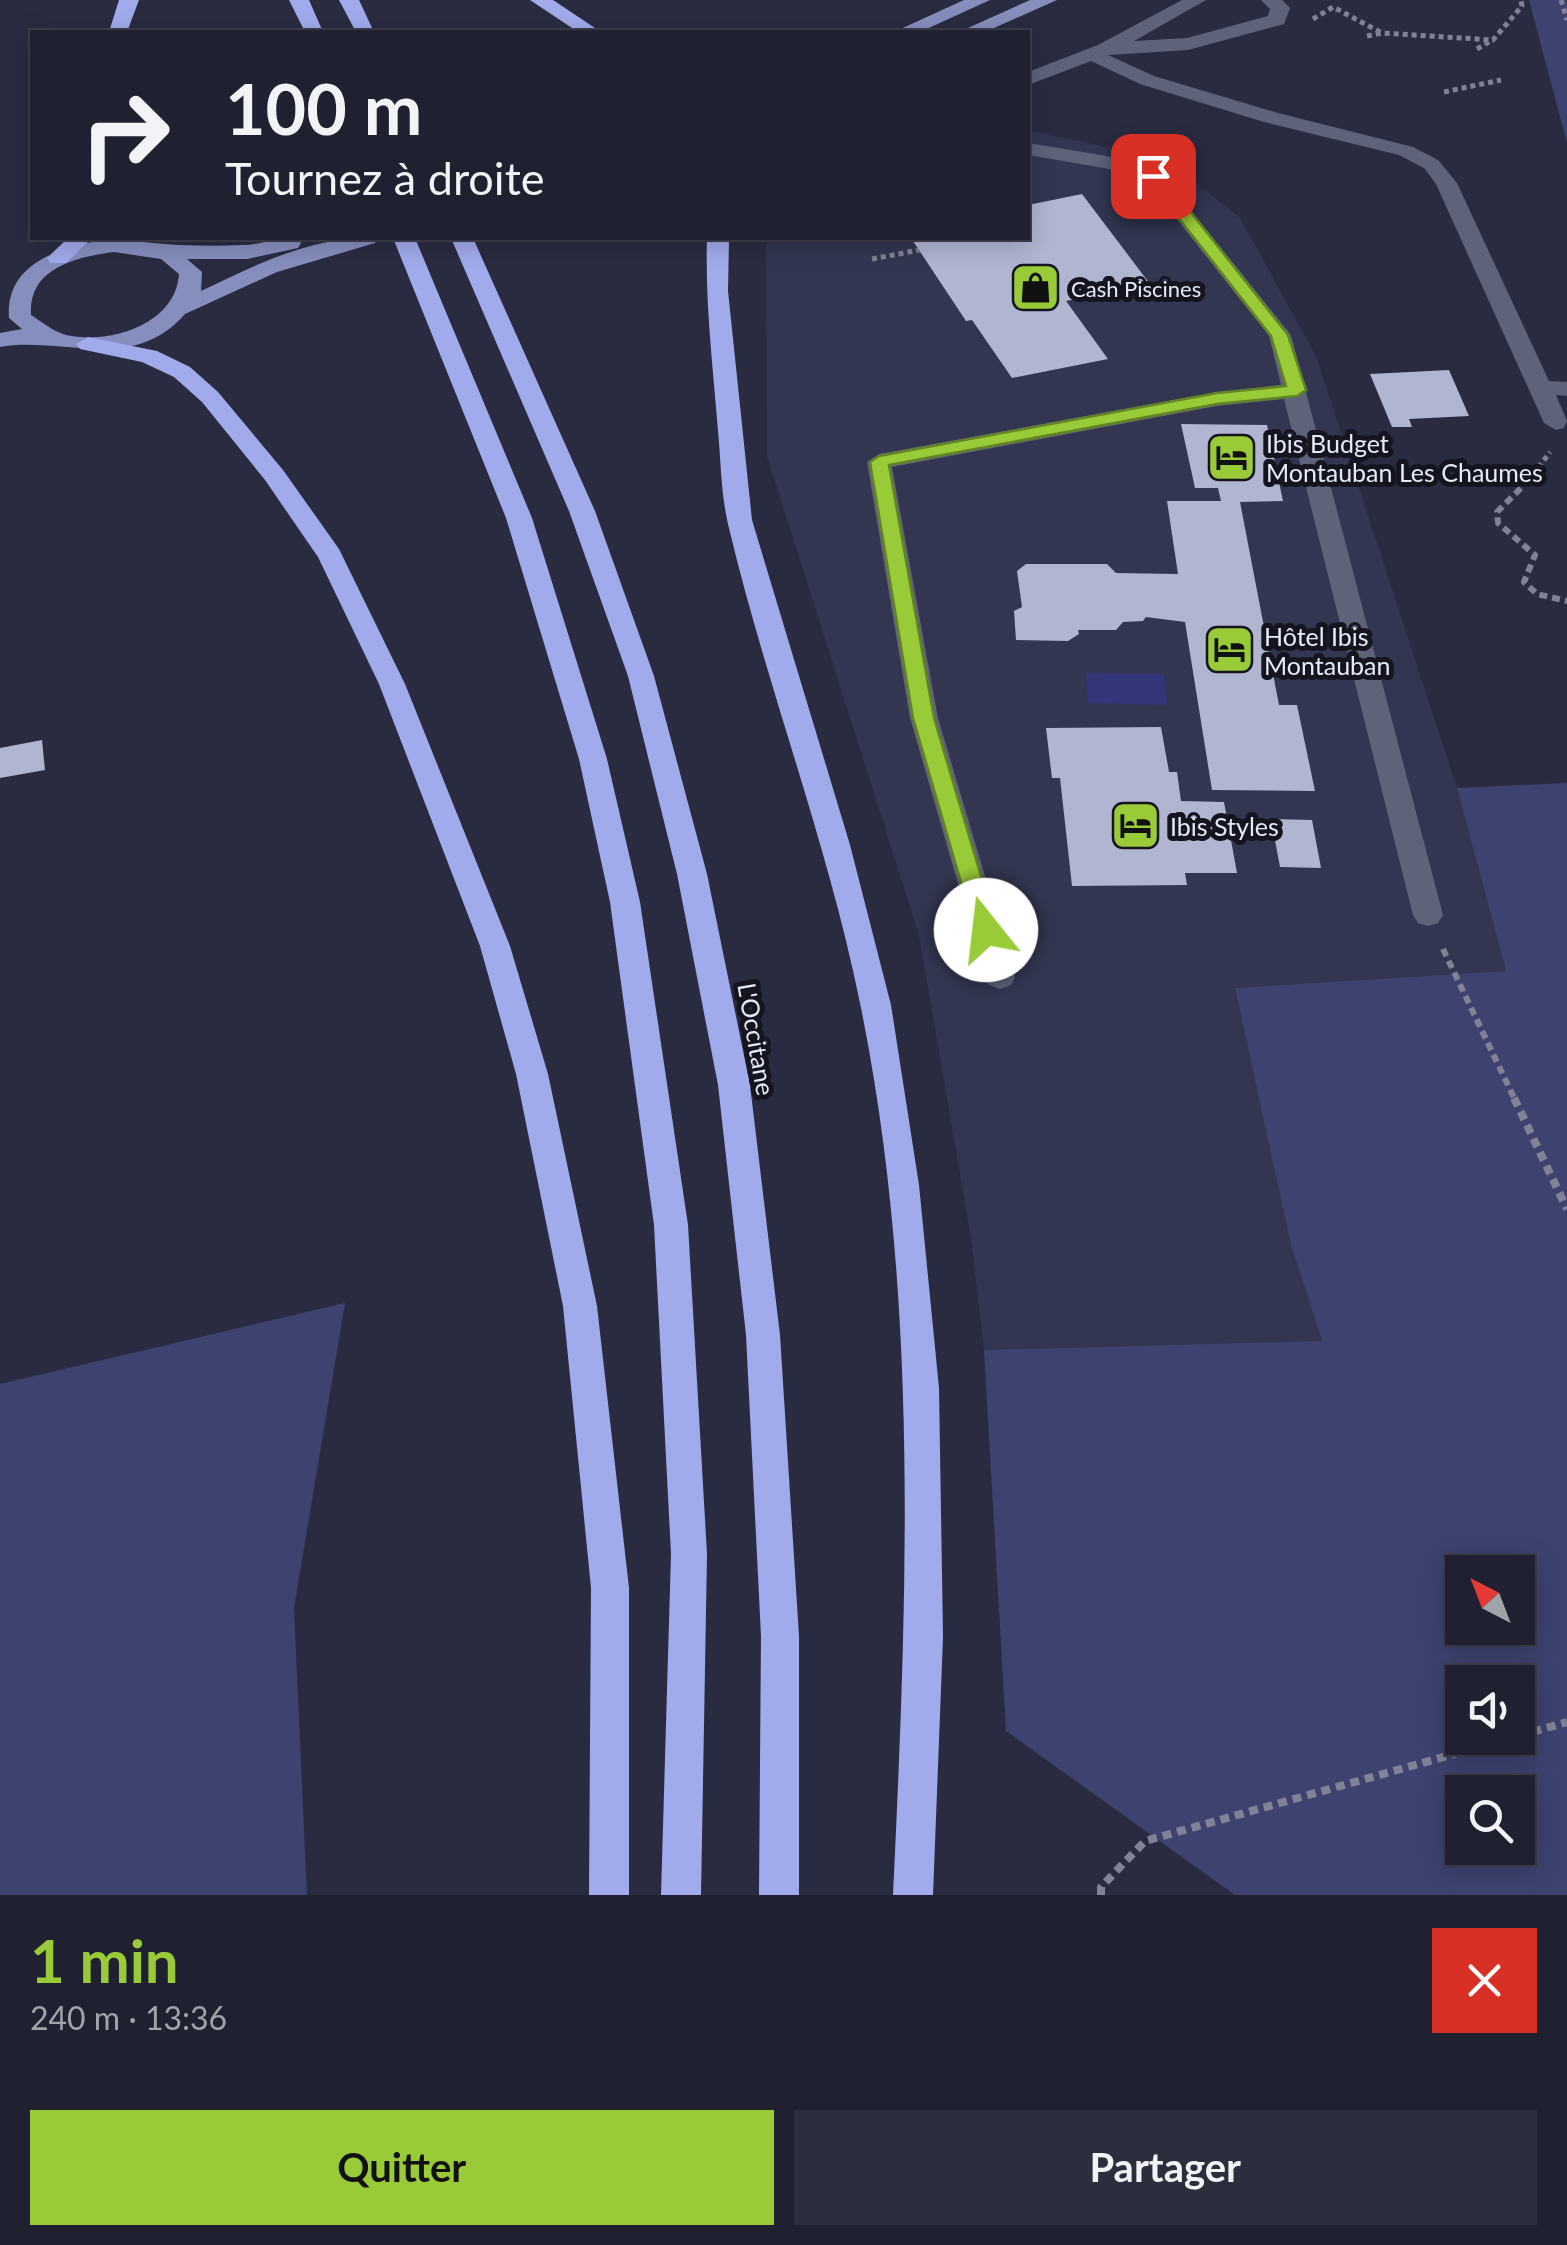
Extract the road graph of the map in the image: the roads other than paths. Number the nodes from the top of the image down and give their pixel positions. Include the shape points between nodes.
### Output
1 (130, 0) edge
2 (299, 0) edge
3 (350, 0) edge
4 (540, 0) edge
5 (980, 0) edge
6 (1047, 0) edge
7 (1196, 0) edge
8 (1271, 0) edge
9 (119, 30) edge
10 (313, 30) edge
11 (364, 30) edge
12 (588, 30) edge
13 (909, 30) edge
14 (974, 30) edge
15 (1099, 52) junction
16 (1030, 78) edge
17 (1030, 149) edge
18 (79, 240) edge
19 (299, 240) edge
20 (360, 240) edge
21 (405, 240) edge
22 (718, 240) edge
23 (468, 249) edge
24 (165, 252) junction
25 (58, 258) junction
26 (10, 296) edge
27 (184, 307) junction
28 (48, 338) junction
29 (0, 340) edge
30 (88, 344) junction
31 (1540, 388) junction
32 (1567, 389) edge
33 (1297, 390) junction
34 (1556, 423) road end
35 (1428, 915) road end
36 (1000, 976) dead end
37 (609, 1895) edge
38 (681, 1895) edge
39 (779, 1895) edge
40 (913, 1895) edge

1 - 9 highway
2 - 10 highway
3 - 11 highway
4 - 12 highway
5 - 13 main road
6 - 14 main road
7 - 15 street
8 - 15 street via 1280,8 1276,20 1188,44
15 - 16 street
15 - 31 street via 1147,80 1406,151 1431,164 1446,182
17 - 33 street via 1153,176 1280,335
18 - 25 highway
19 - 24 main road via 248,252
20 - 27 main road via 269,267
21 - 38 highway via 519,518 594,759 625,902 672,1244 689,1554
22 - 40 highway via 740,520 876,1005 903,1185 920,1388 924,1636
23 - 39 highway, L'Occitane via 582,511 641,676 692,874 734,1084 763,1335 780,1636
24 - 25 main road via 114,245
24 - 27 main road via 192,276
25 - 26 main road
26 - 28 main road via 20,318
27 - 30 main road via 144,334
28 - 29 main road
28 - 30 main road
30 - 37 highway via 148,356 182,372 274,475 330,555 392,684 495,946 532,1074 580,1306 610,1588
31 - 32 street
31 - 34 street
33 - 35 street
33 - 36 street via 879,462 924,718

